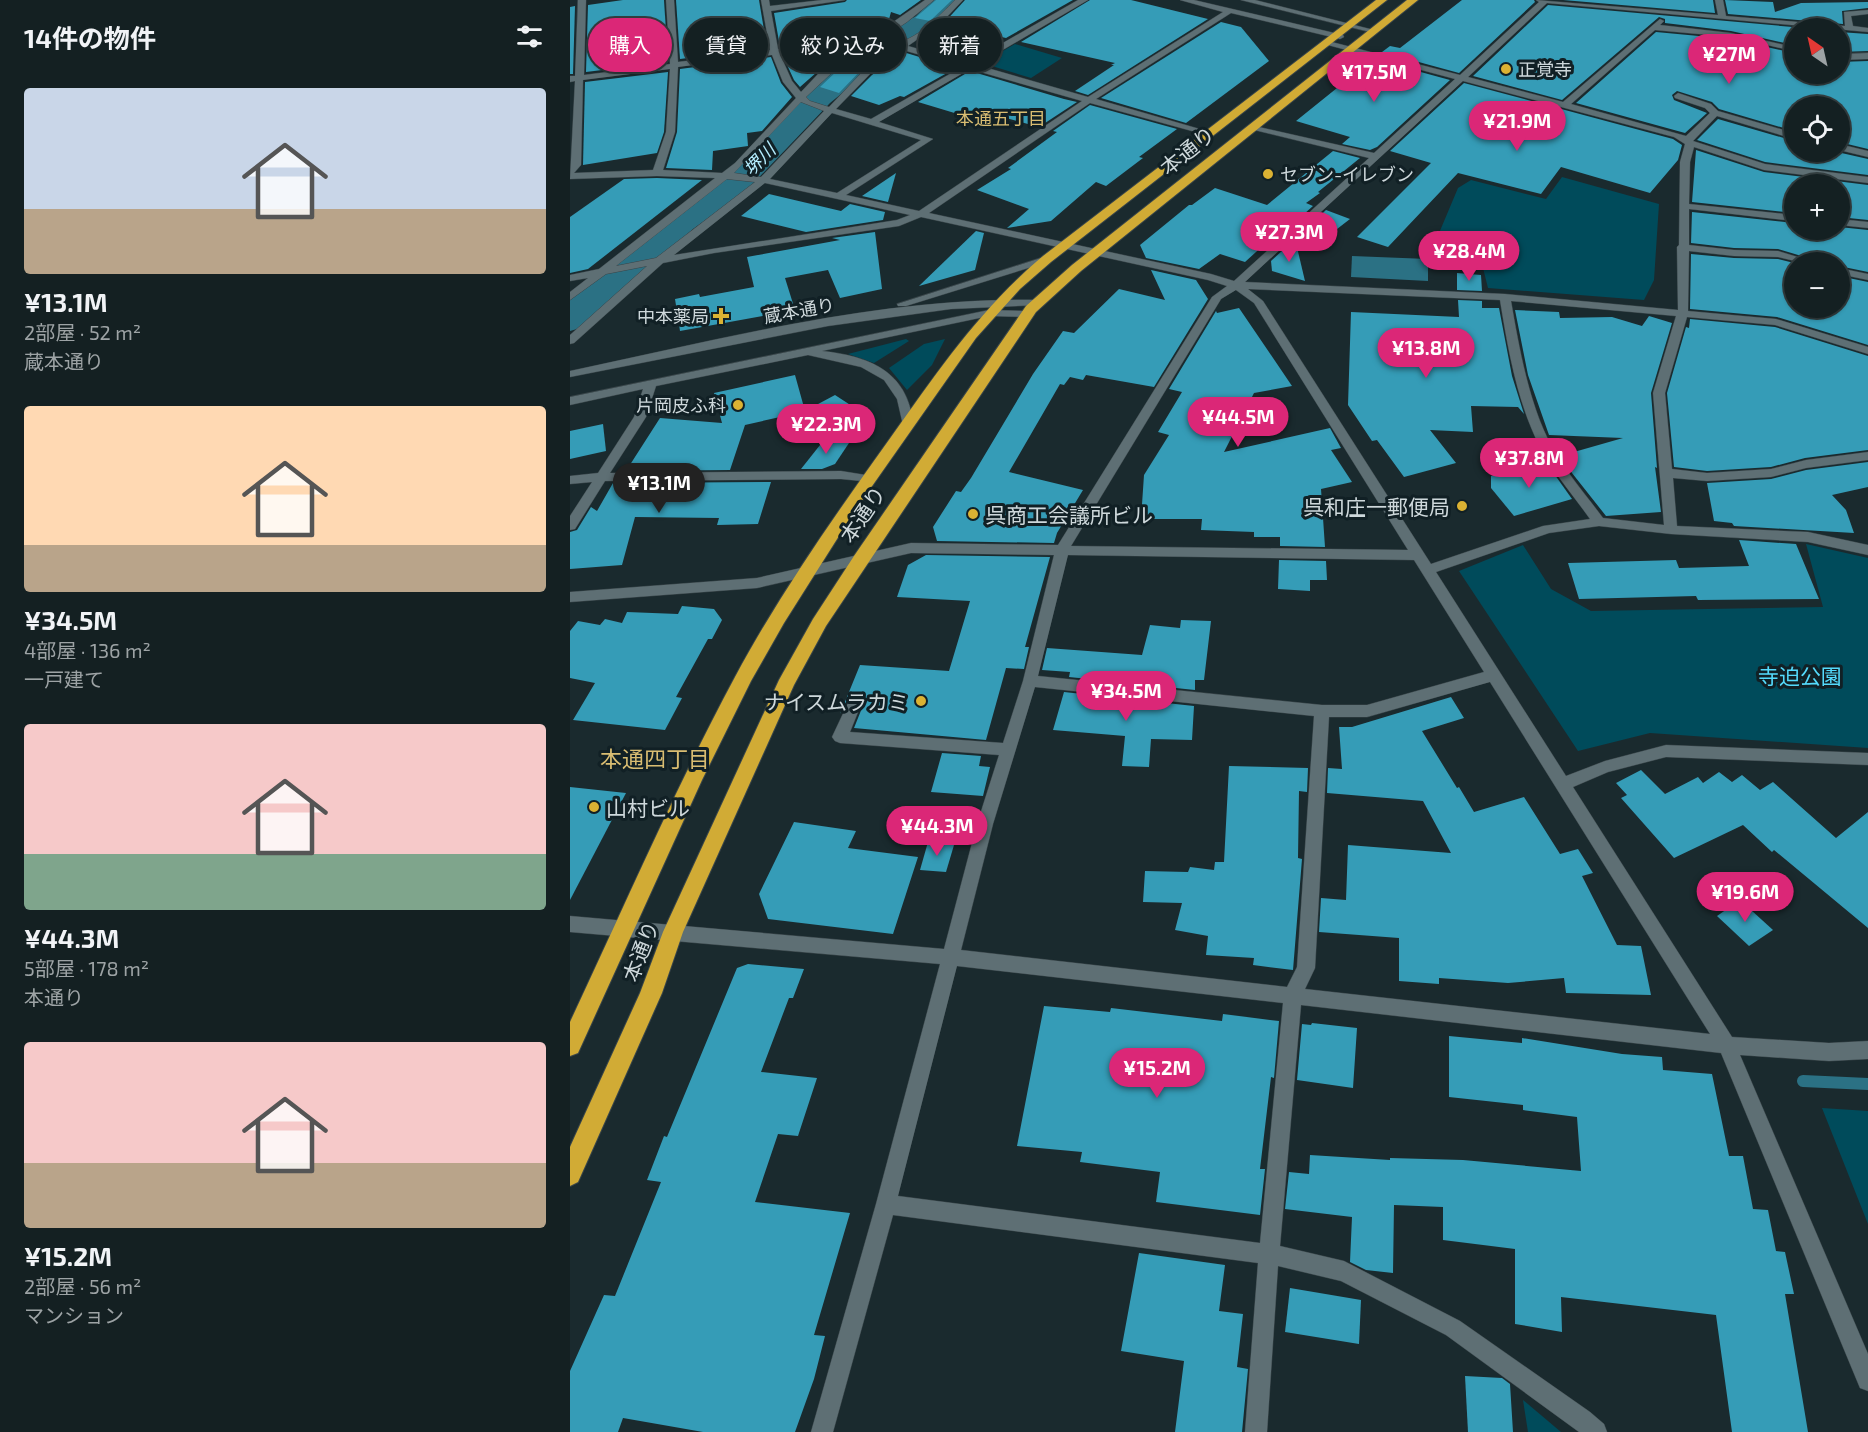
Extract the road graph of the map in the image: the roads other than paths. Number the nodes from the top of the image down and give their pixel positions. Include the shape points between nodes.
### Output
1 (582, 0) edge
2 (670, 0) edge
3 (841, 0) edge
4 (925, 0) edge
5 (930, 0) edge
6 (959, 0) edge
7 (1084, 0) edge
8 (1184, 0) edge
9 (1245, 0) edge
10 (1382, 0) edge
11 (1413, 0) edge
12 (1544, 0) edge
13 (1719, 0) edge
14 (766, 4) edge
15 (1229, 11) junction
16 (1868, 12) edge
17 (1668, 13) junction
18 (1722, 17) junction
19 (1848, 18) edge
20 (906, 21) edge
21 (1784, 22) edge
22 (1349, 25) junction
23 (1653, 27) junction
24 (1850, 28) edge
25 (1868, 30) edge
26 (1374, 31) junction
27 (1331, 39) junction
28 (906, 41) edge
29 (1002, 46) edge
30 (1357, 46) junction
31 (1784, 47) edge
32 (780, 51) edge
33 (774, 52) junction
34 (1868, 56) edge
35 (1850, 57) edge
36 (673, 66) junction
37 (827, 72) edge
38 (866, 72) edge
39 (957, 72) edge
40 (993, 72) edge
41 (574, 78) edge
42 (1463, 78) junction
43 (1678, 96) dead end
44 (1089, 100) junction
45 (804, 101) junction
46 (1566, 104) junction
47 (827, 110) junction
48 (1715, 113) junction
49 (872, 122) junction
50 (1253, 127) junction
51 (1784, 133) edge
52 (1207, 134) junction
53 (1688, 142) junction
54 (1850, 150) edge
55 (1868, 154) edge
56 (1377, 157) junction
57 (657, 173) junction
58 (570, 174) edge
59 (722, 176) junction
60 (759, 179) junction
61 (1868, 180) edge
62 (840, 195) junction
63 (1685, 207) junction
64 (922, 213) junction
65 (1784, 217) edge
66 (1850, 223) edge
67 (1868, 225) edge
68 (1066, 245) junction
69 (1682, 247) junction
70 (1096, 252) junction
71 (1784, 256) edge
72 (1047, 259) junction
73 (659, 261) junction
74 (603, 272) junction
75 (1850, 273) edge
76 (1868, 277) edge
77 (570, 278) edge
78 (1236, 285) junction
79 (570, 297) edge
80 (1505, 297) junction
81 (1000, 302) junction
82 (1033, 308) junction
83 (1683, 312) junction
84 (990, 313) junction
85 (815, 324) junction
86 (570, 341) edge
87 (1868, 351) edge
88 (766, 359) junction
89 (570, 360) edge
90 (576, 373) edge
91 (651, 384) junction
92 (570, 401) edge
93 (908, 422) junction
94 (1868, 456) edge
95 (1666, 473) junction
96 (601, 477) junction
97 (868, 479) junction
98 (570, 480) edge
99 (1599, 522) junction
100 (570, 526) edge
101 (1671, 530) junction
102 (1062, 550) junction
103 (1868, 550) edge
104 (1418, 555) junction
105 (860, 560) junction
106 (1427, 572) junction
107 (810, 573) junction
108 (570, 597) edge
109 (1494, 675) junction
110 (1030, 681) junction
111 (853, 707) dead end
112 (1322, 711) junction
113 (1008, 750) junction
114 (1868, 759) edge
115 (1563, 784) junction
116 (570, 924) edge
117 (624, 927) junction
118 (673, 932) junction
119 (949, 957) junction
120 (1293, 994) junction
121 (1726, 1045) junction
122 (570, 1046) edge
123 (1868, 1050) edge
124 (570, 1174) edge
125 (886, 1204) junction
126 (1269, 1254) junction
127 (1868, 1380) edge
128 (822, 1432) edge
129 (1256, 1432) edge
130 (1596, 1432) edge

1 - 41 street
2 - 36 street
3 - 14 street
4 - 5 street
5 - 20 street
6 - 28 street via 939,20
7 - 29 street
8 - 15 street
9 - 22 street
10 - 22 highway, 本通り
11 - 26 highway, 本通り
12 - 17 street
12 - 42 street
13 - 18 street
14 - 33 street
15 - 27 street
15 - 44 street
16 - 19 street via 1847,14
17 - 18 street
17 - 23 street
18 - 21 street
22 - 26 street
22 - 27 highway, 本通り
23 - 31 street via 1731,35
23 - 46 street
24 - 25 street
26 - 30 highway, 本通り
27 - 30 street
27 - 52 highway, 本通り
30 - 42 street
30 - 50 highway, 本通り
32 - 33 street
33 - 36 street
33 - 45 street via 789,87
34 - 35 street
36 - 41 street
36 - 57 street via 675,101 666,156
37 - 45 street
38 - 47 street
39 - 49 street
40 - 44 street
41 - 58 street via 576,165
42 - 46 street
42 - 56 street
43 - 48 street via 1708,106
44 - 52 street
44 - 64 street
45 - 47 street
45 - 59 street
46 - 53 street via 1677,135
47 - 49 street
47 - 60 street
48 - 51 street
48 - 53 street
49 - 62 street via 928,139
50 - 56 street
50 - 70 highway, 本通り
52 - 68 highway, 本通り
53 - 61 street via 1764,167
53 - 63 street
54 - 55 street
56 - 78 street
57 - 58 street
57 - 59 street
59 - 60 street
59 - 74 street
60 - 62 street
60 - 73 street
62 - 64 street
63 - 65 street
63 - 69 street
64 - 68 street
64 - 73 street via 899,223
66 - 67 street
68 - 70 street
68 - 72 highway, 本通り
69 - 71 street
69 - 83 street
70 - 78 street
70 - 82 highway, 本通り
72 - 81 highway, 本通り
72 - 85 street via 915,300
73 - 74 street
73 - 86 street
74 - 77 street
74 - 79 street
75 - 76 street
78 - 80 street
78 - 102 street via 1216,297
78 - 104 street via 1258,301
80 - 83 street
80 - 99 street via 1533,420 1547,449
81 - 82 street, 蔵本通り
81 - 84 highway, 本通り
81 - 85 street, 蔵本通り via 906,310
82 - 84 street, 蔵本通り
82 - 105 highway, 本通り
83 - 87 street via 1776,321
83 - 95 street via 1659,393
84 - 88 street, 蔵本通り
84 - 93 highway, 本通り
85 - 90 street, 蔵本通り
88 - 91 street, 蔵本通り
88 - 93 street via 814,354 844,357 875,369 893,383 903,399
89 - 90 street
91 - 92 street, 蔵本通り
91 - 96 street via 640,417
93 - 97 highway, 本通り
94 - 95 street via 1771,473 1707,477
95 - 101 street
96 - 97 street via 841,475
96 - 98 street
96 - 100 street
97 - 107 highway, 本通り
99 - 101 street
99 - 106 street via 1548,528
101 - 103 street via 1808,537
102 - 104 street
102 - 105 street via 910,548
102 - 110 street
104 - 106 street
105 - 107 street
105 - 118 highway, 本通り via 785,685
106 - 109 street
107 - 108 street via 757,583
107 - 117 highway, 本通り via 743,679
109 - 112 street via 1367,711
109 - 115 street
110 - 112 street
110 - 113 street
111 - 113 street via 840,737
112 - 120 street via 1306,968
113 - 119 street
114 - 115 street via 1666,751 1605,767
115 - 121 street
116 - 117 street
117 - 118 street
117 - 122 highway, 本通り
118 - 119 street
118 - 124 highway, 本通り via 651,993
119 - 120 street
119 - 125 street
120 - 121 street
120 - 126 street
121 - 123 street via 1829,1052
121 - 127 street
125 - 126 street
125 - 128 street
126 - 129 street
126 - 130 street via 1344,1271 1453,1328

